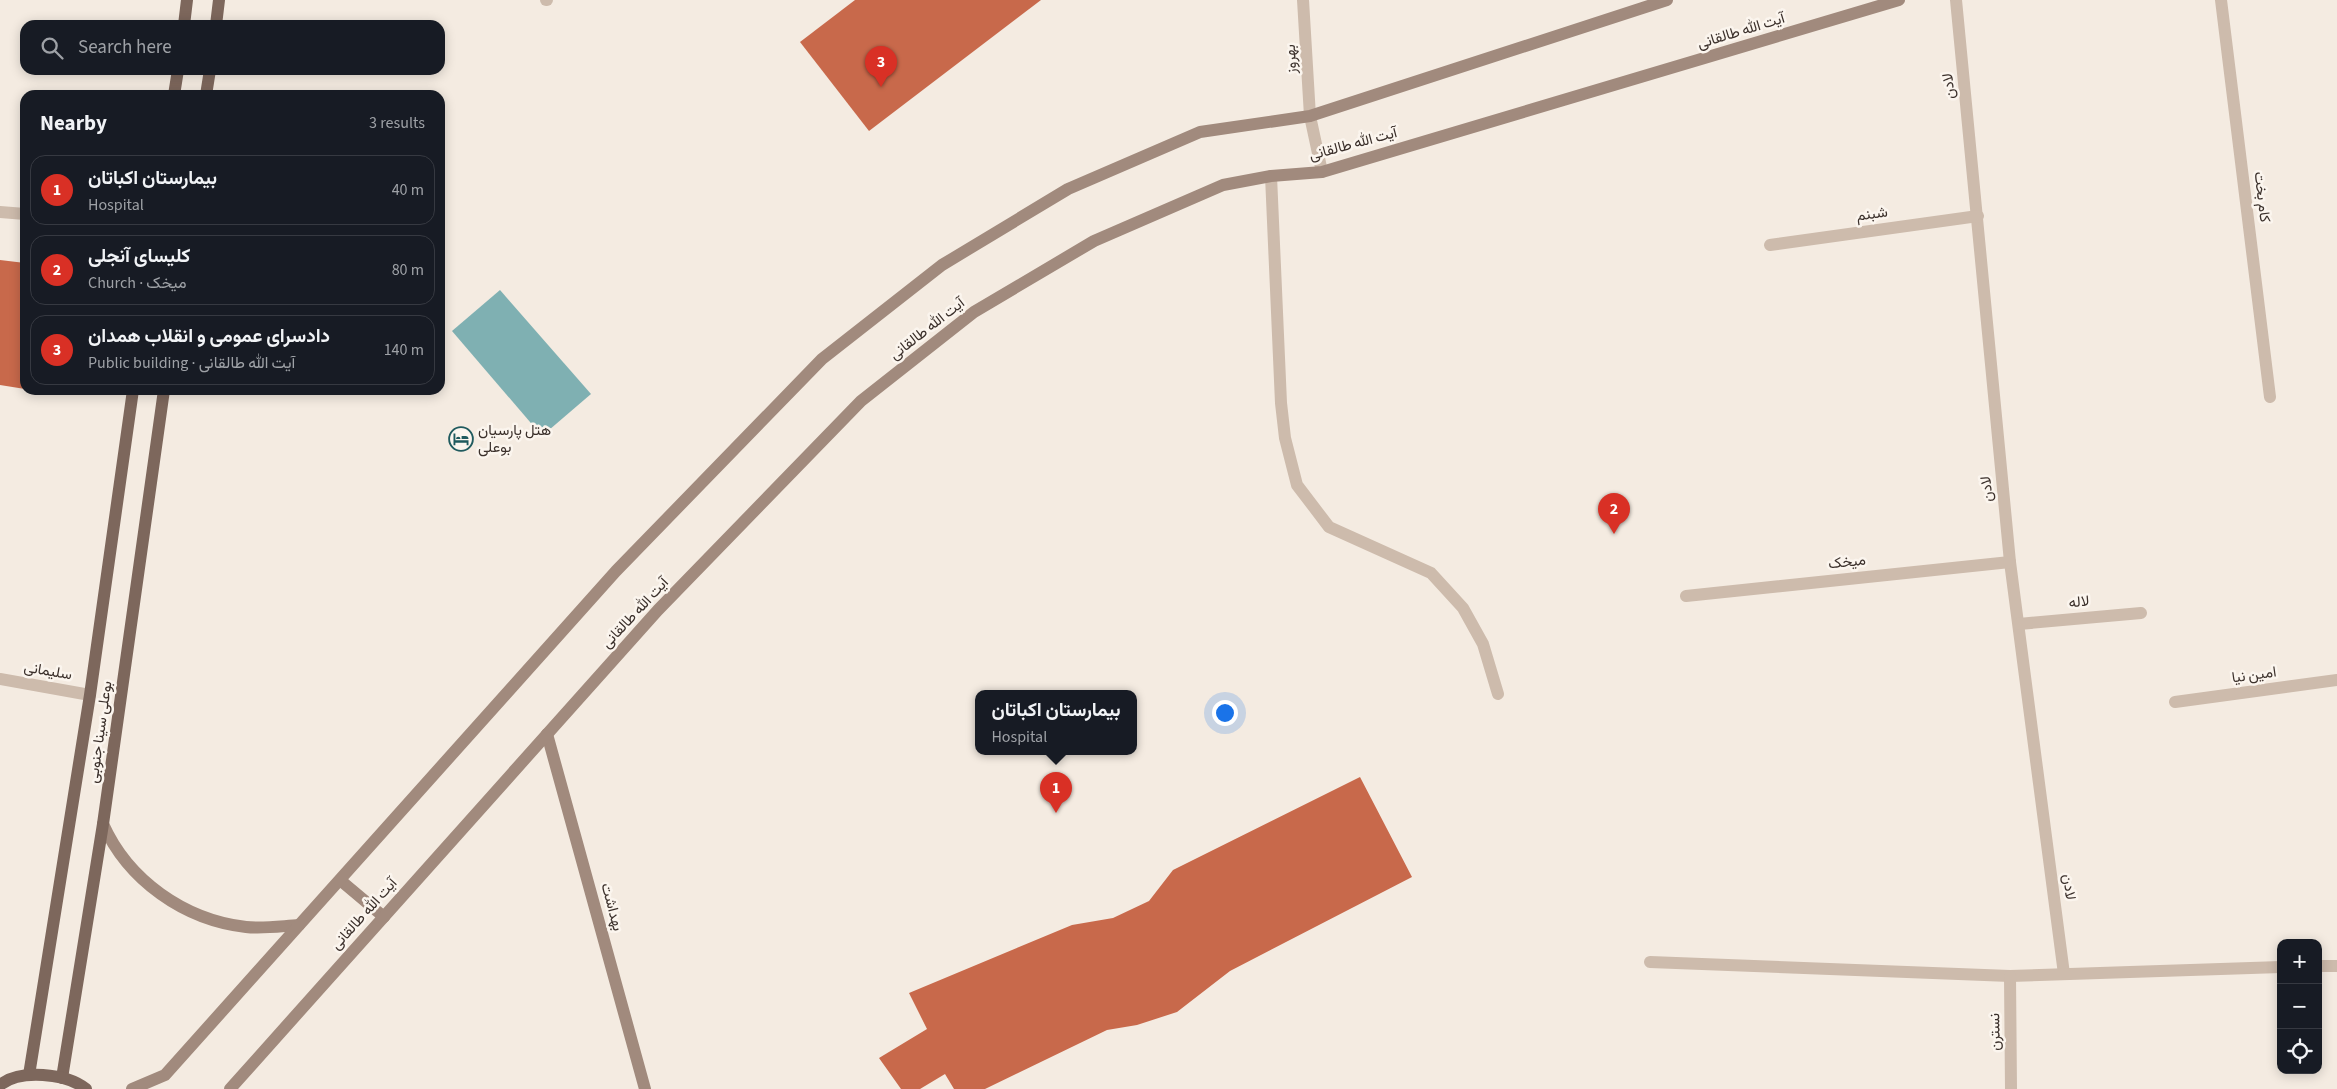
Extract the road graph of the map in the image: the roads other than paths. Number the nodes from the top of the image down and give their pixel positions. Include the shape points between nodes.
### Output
1 (188, 0) edge
2 (220, 0) edge
3 (1303, 0) edge
4 (1667, 0) edge
5 (1899, 0) edge
6 (1956, 0) edge
7 (2221, 0) edge
8 (185, 20) edge
9 (217, 20) edge
10 (177, 75) edge
11 (209, 75) edge
12 (175, 90) edge
13 (207, 90) edge
14 (1310, 116) junction
15 (1322, 172) junction
16 (1271, 176) junction
17 (0, 212) edge
18 (20, 214) edge
19 (1978, 216) junction
20 (1770, 245) dead end
21 (132, 395) edge
22 (163, 395) edge
23 (2270, 397) dead end
24 (2010, 562) junction
25 (1686, 596) dead end
26 (2141, 613) dead end
27 (2018, 624) junction
28 (0, 679) edge
29 (2337, 680) edge
30 (1498, 694) dead end
31 (90, 695) junction
32 (2175, 702) dead end
33 (547, 734) junction
34 (103, 824) junction
35 (340, 880) junction
36 (384, 917) junction
37 (299, 925) junction
38 (1650, 962) dead end
39 (2322, 966) edge
40 (2337, 966) edge
41 (2277, 967) edge
42 (2064, 974) junction
43 (2010, 976) junction
44 (29, 1075) junction
45 (62, 1078) junction
46 (0, 1085) edge
47 (86, 1089) edge
48 (132, 1089) edge
49 (230, 1089) edge
50 (645, 1089) edge
51 (2011, 1089) edge

1 - 8 main road
2 - 9 main road
3 - 14 street, بهروز
4 - 14 main road
5 - 15 main road, آیت الله طالقانی
6 - 19 street, لادن
7 - 23 street, کام بخت
10 - 12 main road
11 - 13 main road
14 - 15 street, بهروز
14 - 35 main road via 1200,132 1068,189 942,265 867,323 822,359 616,571
15 - 16 main road, آیت الله طالقانی
16 - 30 street via 1281,403 1285,438 1297,485 1329,527 1431,573 1467,615 1482,644
16 - 33 main road, آیت الله طالقانی via 1223,185 1094,241 974,312 861,401 658,610
17 - 18 street
19 - 20 street, شبنم
19 - 24 street, لادن
21 - 31 main road, بوعلی سینا جنوبی
22 - 34 main road, بوعلی سینا جنوبی
24 - 25 street, میخک
24 - 27 street, لادن
26 - 27 street, لاله
27 - 42 street, لادن
28 - 31 street, سلیمانی
29 - 32 street, امین نیا
31 - 44 main road, بوعلی سینا جنوبی
33 - 36 main road, آیت الله طالقانی
33 - 50 main road, بهداشت
34 - 37 main road via 113,845 148,886 194,914 246,927
34 - 45 main road, بوعلی سینا جنوبی
35 - 36 main road
35 - 37 main road
36 - 49 main road, آیت الله طالقانی
37 - 48 main road via 165,1075
38 - 43 street
39 - 40 street
41 - 42 street
42 - 43 street
43 - 51 street, نسترن
44 - 45 main road
44 - 46 main road
45 - 47 main road

